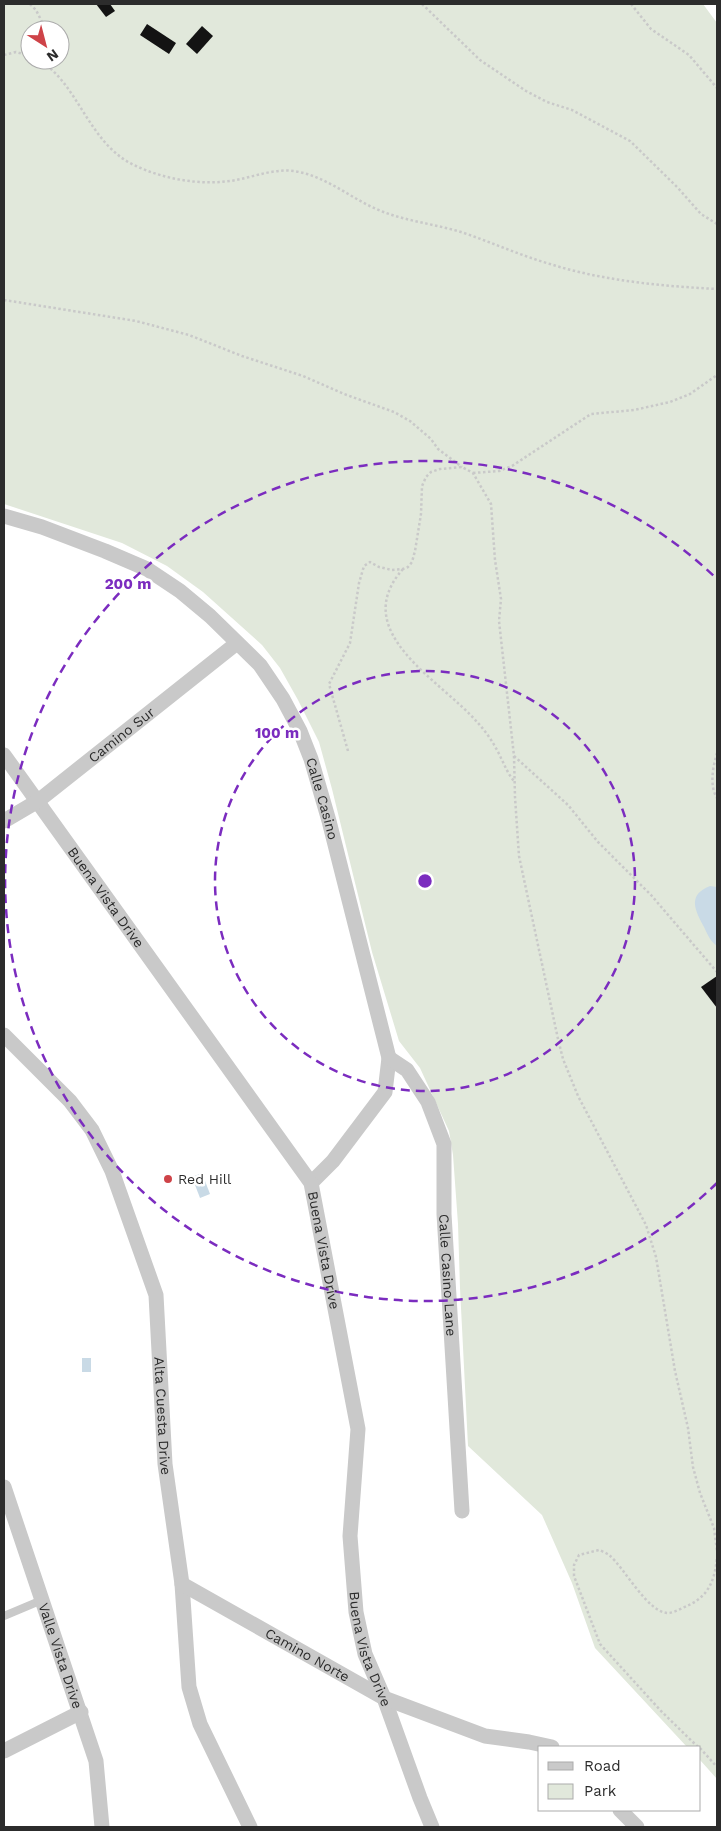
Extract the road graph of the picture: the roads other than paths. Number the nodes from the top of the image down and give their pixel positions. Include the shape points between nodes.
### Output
1 (4, 516) edge
2 (236, 643) junction
3 (4, 755) edge
4 (38, 801) junction
5 (4, 821) edge
6 (4, 1035) edge
7 (390, 1058) junction
8 (312, 1182) junction
9 (4, 1487) edge
10 (462, 1511) dead end
11 (182, 1584) junction
12 (42, 1600) junction
13 (4, 1616) edge
14 (384, 1698) junction
15 (81, 1712) junction
16 (547, 1746) edge
17 (4, 1751) edge
18 (621, 1811) edge
19 (102, 1827) edge
20 (250, 1827) edge
21 (432, 1827) edge
22 (637, 1827) edge

1 - 2 street, Calle Casino via 42,527 147,569 180,591
2 - 4 street, Camino Sur
2 - 7 street, Calle Casino via 260,665 283,699 311,760
3 - 4 street, Buena Vista Drive
4 - 5 street, Camino Sur
4 - 8 street, Buena Vista Drive
6 - 11 street, Alta Cuesta Drive via 70,1101 92,1130 112,1171 156,1295 165,1464
7 - 8 street, Calle Casino via 385,1092 333,1161
7 - 10 street, Calle Casino Lane via 407,1070 428,1102 444,1144 444,1214
8 - 14 street, Buena Vista Drive via 358,1429 350,1536 356,1612 365,1654
9 - 12 street, Valle Vista Drive
11 - 14 street, Camino Norte
11 - 20 street, Alta Cuesta Drive via 189,1687 200,1724
12 - 13 lane
12 - 15 street, Valle Vista Drive
14 - 16 street, Camino Norte via 486,1736
14 - 21 street, Buena Vista Drive
15 - 17 street
15 - 19 street, Valle Vista Drive via 96,1761
18 - 22 street

